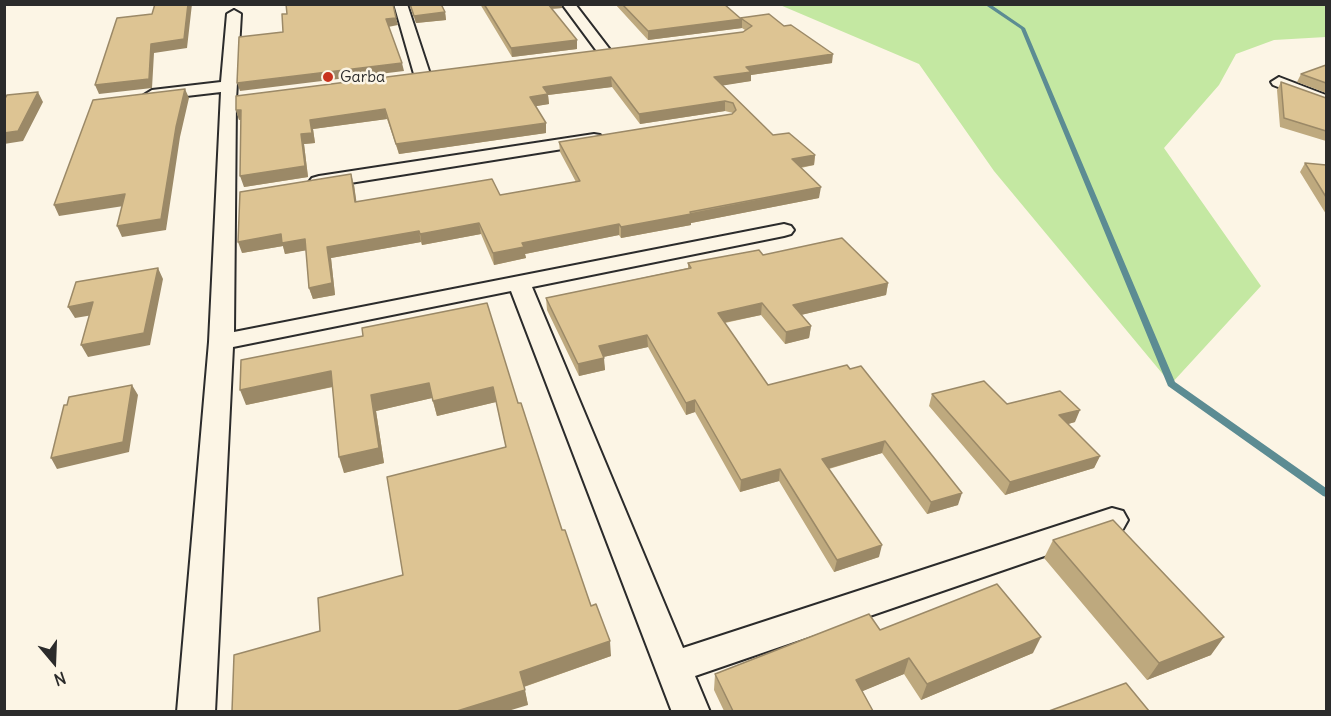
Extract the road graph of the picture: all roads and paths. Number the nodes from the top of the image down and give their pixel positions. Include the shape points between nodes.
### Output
1 (400, 4) edge
2 (568, 4) edge
3 (234, 14) dead end
4 (582, 54) edge
5 (422, 74) edge
6 (1278, 82) dead end
7 (232, 95) junction
8 (141, 97) edge
9 (1326, 101) edge
10 (612, 136) edge
11 (307, 184) edge
12 (784, 230) dead end
13 (519, 283) junction
14 (221, 342) junction
15 (1112, 520) edge
16 (674, 667) junction
17 (196, 711) edge
18 (691, 711) edge

1 - 5 street
2 - 4 street via 610,50
3 - 7 street
6 - 9 street
7 - 8 street
7 - 14 street via 238,195
10 - 11 street
12 - 13 street
13 - 14 street
13 - 16 street
14 - 17 street
15 - 16 street
16 - 18 street

